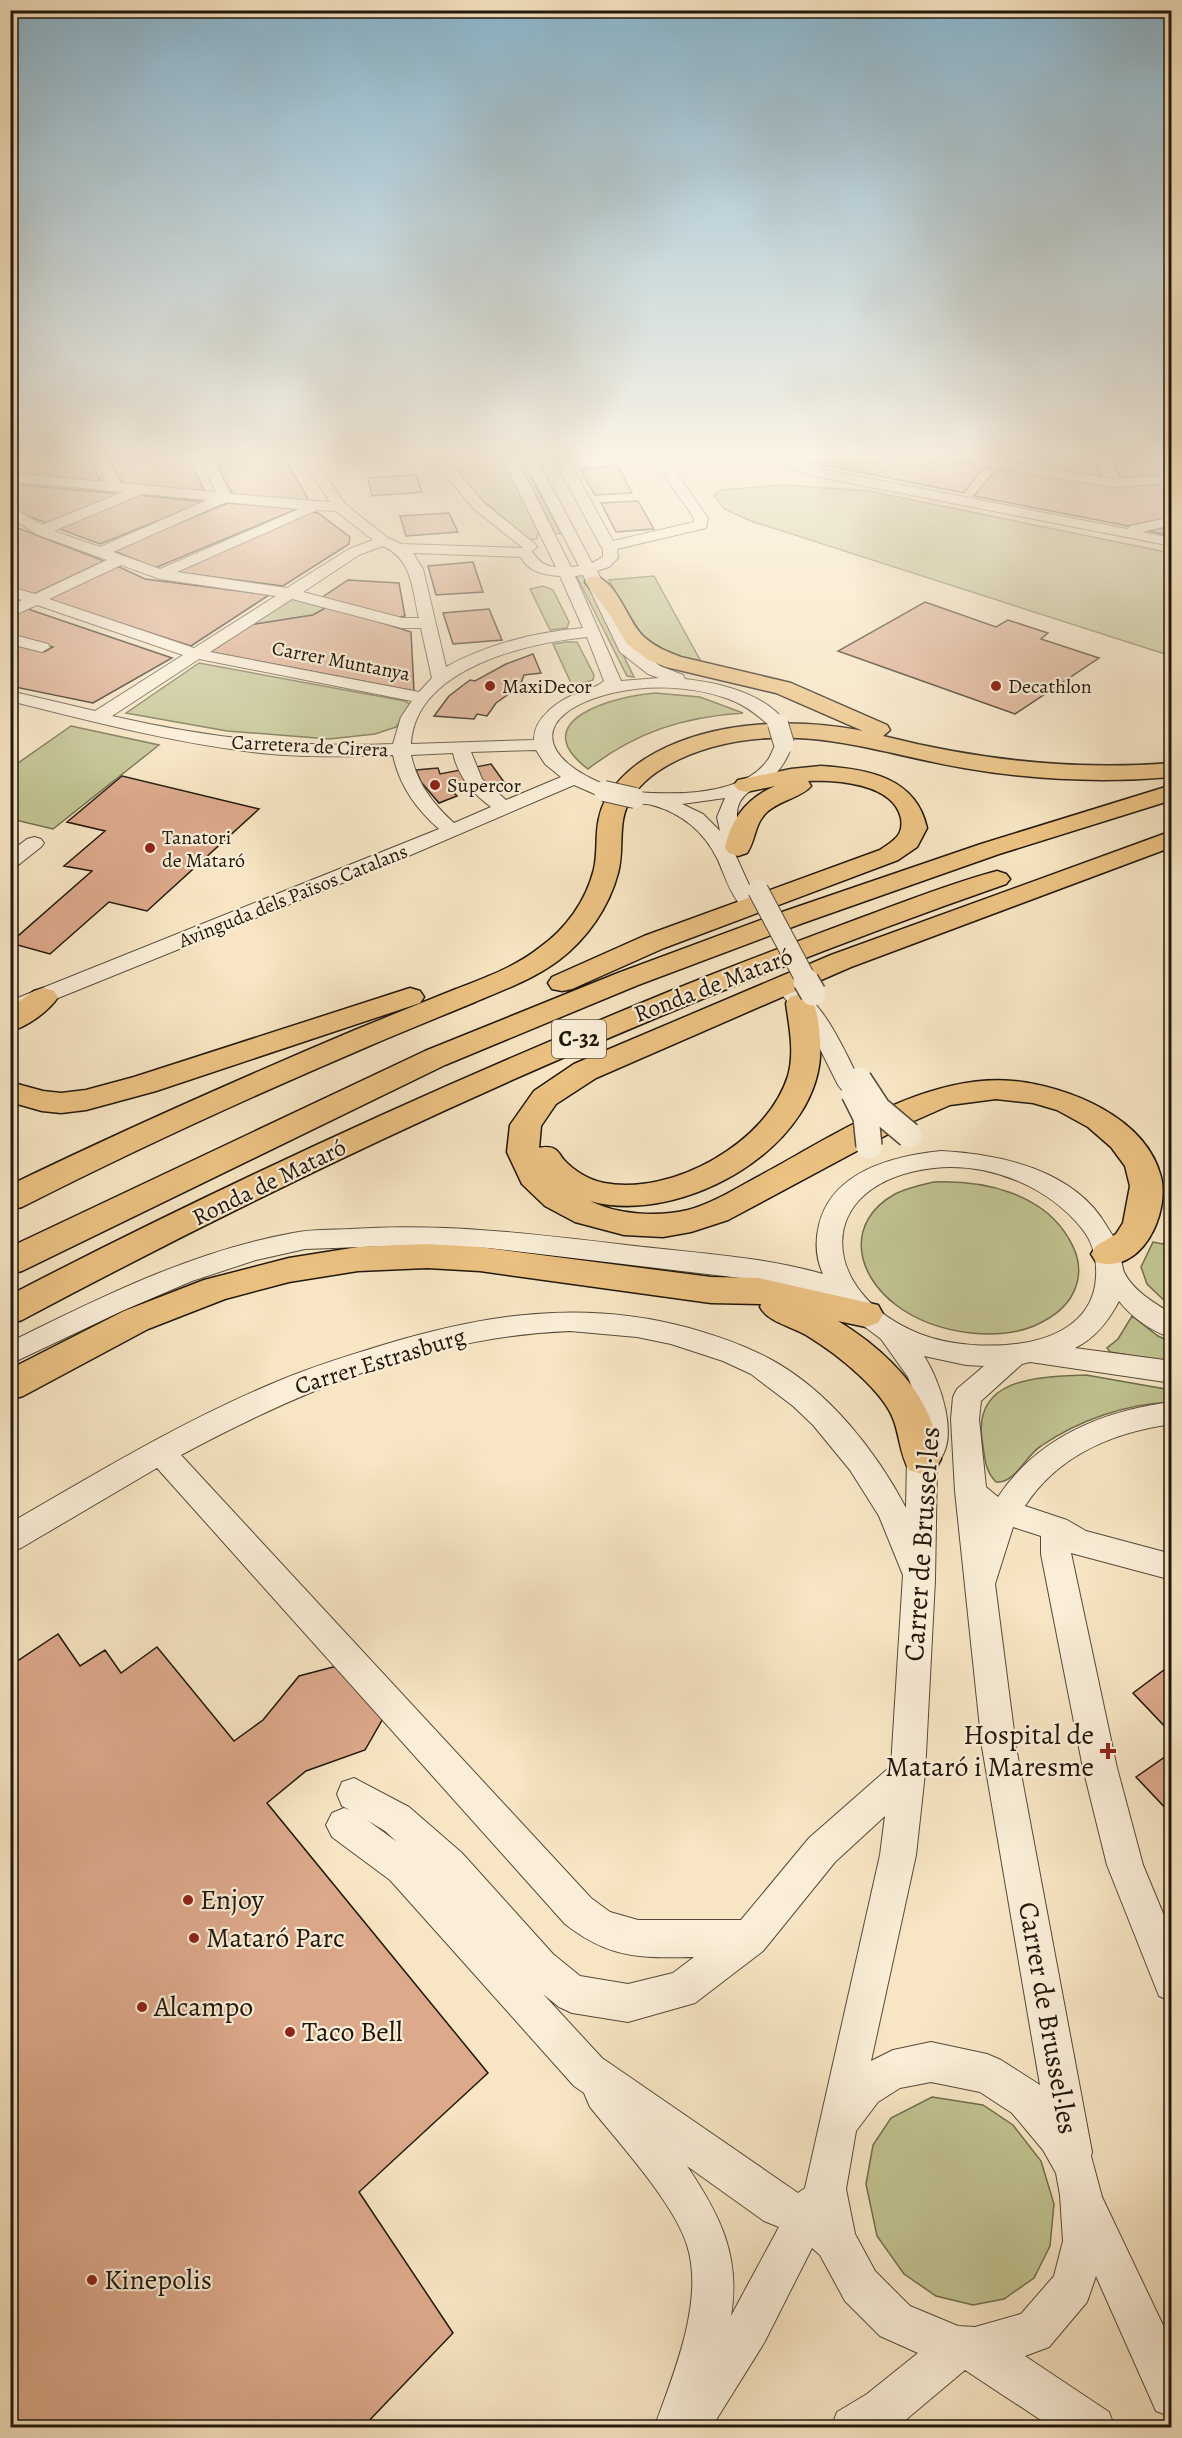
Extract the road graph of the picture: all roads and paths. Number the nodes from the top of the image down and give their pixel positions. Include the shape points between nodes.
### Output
1 (87, 575) edge
2 (165, 575) edge
3 (318, 575) edge
4 (416, 575) edge
5 (567, 575) edge
6 (584, 575) edge
7 (592, 576) junction
8 (10, 591) edge
9 (289, 593) junction
10 (34, 600) junction
11 (10, 612) edge
12 (426, 622) junction
13 (592, 632) junction
14 (10, 639) edge
15 (42, 647) dead end
16 (197, 654) junction
17 (441, 680) junction
18 (691, 685) junction
19 (605, 689) junction
20 (10, 696) edge
21 (423, 698) junction
22 (98, 717) junction
23 (543, 745) junction
24 (461, 747) junction
25 (401, 750) junction
26 (960, 759) junction
27 (1172, 770) edge
28 (572, 779) junction
29 (745, 786) junction
30 (1172, 792) edge
31 (690, 805) junction
32 (505, 808) junction
33 (1172, 824) edge
34 (452, 831) junction
35 (10, 838) edge
36 (1172, 838) edge
37 (738, 848) junction
38 (10, 862) edge
39 (826, 879) junction
40 (751, 894) junction
41 (566, 939) junction
42 (841, 962) junction
43 (44, 997) junction
44 (802, 997) junction
45 (10, 1008) edge
46 (10, 1022) edge
47 (213, 1062) junction
48 (10, 1078) edge
49 (855, 1083) junction
50 (10, 1092) edge
51 (1039, 1181) junction
52 (10, 1199) edge
53 (828, 1236) junction
54 (10, 1237) edge
55 (10, 1262) edge
56 (1110, 1264) junction
57 (711, 1290) junction
58 (10, 1311) edge
59 (867, 1311) junction
60 (1172, 1328) edge
61 (10, 1354) edge
62 (1022, 1355) junction
63 (1172, 1372) edge
64 (10, 1386) edge
65 (1172, 1413) edge
66 (160, 1452) junction
67 (922, 1460) junction
68 (970, 1491) junction
69 (1004, 1512) junction
70 (1056, 1529) junction
71 (10, 1539) edge
72 (1172, 1567) edge
73 (920, 1580) junction
74 (980, 1584) junction
75 (908, 1773) junction
76 (750, 1938) junction
77 (1172, 1983) edge
78 (588, 2072) junction
79 (838, 2122) junction
80 (1078, 2181) junction
81 (822, 2215) junction
82 (966, 2349) junction
83 (1172, 2395) edge
84 (676, 2427) edge
85 (686, 2427) edge
86 (853, 2427) edge
87 (1093, 2427) edge

1 - 10 street
2 - 9 street
3 - 9 street
4 - 12 street
5 - 13 street
6 - 7 street
7 - 18 street via 631,655 654,670
7 - 26 highway via 634,640 656,655 783,688 876,729
8 - 10 street, Carrer Muntanya
9 - 12 street via 402,623
9 - 16 street
10 - 11 street
10 - 16 street, Carrer Muntanya
12 - 17 street
13 - 17 street via 563,634 493,653 455,669
13 - 19 street via 613,678
14 - 15 street
16 - 21 street, Carrer Muntanya
16 - 22 street
17 - 21 street
18 - 19 street via 647,683
18 - 29 street, bridge via 749,701 778,724 784,737 783,751 763,776
19 - 23 street via 561,709 544,730
20 - 22 street, Carretera de Cirera
21 - 25 street via 413,708 400,737
22 - 25 street, Carretera de Cirera via 245,746 333,752
23 - 24 street, Carretera de Cirera
23 - 28 street via 549,759
24 - 25 street, Carretera de Cirera
24 - 32 street via 464,766 471,776 485,795
25 - 34 street via 411,788
26 - 27 highway via 1072,773
26 - 41 highway via 857,737 802,732 727,736 675,752 645,769 626,787 613,810 603,886 581,923
28 - 31 street, bridge via 604,791
28 - 32 street, Avinguda dels Països Catalans
29 - 31 street
29 - 37 street via 730,803 726,815
29 - 39 highway via 806,774 839,774 880,784 913,812 915,828 908,842 889,855
30 - 55 highway, Ronda de Mataró / C-32 via 990,849 627,979 435,1058
31 - 40 street via 713,833
32 - 34 street, Avinguda dels Països Catalans
33 - 58 highway, Ronda de Mataró / C-32 via 968,888 637,1013 425,1107
34 - 43 street, Avinguda dels Països Catalans
35 - 38 street via 34,843
36 - 42 highway
37 - 39 highway via 747,817 767,800 789,789 839,784 873,793 891,805 900,819 893,837
37 - 40 street
39 - 54 highway via 654,942 424,1044
40 - 44 street
41 - 47 highway via 490,970
41 - 52 highway via 549,954 507,978 302,1064
42 - 44 highway via 820,977 671,1042 568,1094 547,1116 542,1128 547,1160 563,1178 576,1185 625,1196 675,1190 714,1172 760,1138 796,1093 803,1076 807,1040
42 - 56 highway via 554,1088 527,1119 522,1143 527,1167 548,1193 599,1219 641,1226 687,1222 728,1207 829,1151 936,1099 980,1090 1017,1091 1057,1100 1088,1113 1113,1131 1134,1156 1145,1181 1144,1207 1140,1223
43 - 45 street, Avinguda dels Països Catalans
43 - 46 highway
44 - 49 street
47 - 48 highway via 186,1062 76,1095 38,1091
47 - 50 highway via 86,1100 42,1101
49 - 51 street, bridge via 909,1135 934,1146 1014,1164
49 - 53 street, bridge via 866,1117 869,1146 861,1167 821,1215 822,1233
51 - 53 street via 1001,1166 961,1160 903,1165 870,1177 851,1192 837,1209
51 - 56 street via 1083,1213 1102,1239
53 - 59 street, Carrer de Brussel·les via 831,1263
56 - 60 street via 1136,1304
56 - 62 street via 1109,1292 1090,1323 1054,1346
57 - 59 highway via 759,1291
57 - 64 highway via 480,1259 358,1259 289,1270 216,1289 136,1320
57 - 67 highway via 789,1311 856,1352 904,1403
59 - 61 street via 795,1277 515,1240 427,1234 293,1242 219,1262 142,1290
59 - 62 street via 921,1344 963,1355
59 - 67 street, Carrer de Brussel·les via 924,1380 930,1399 931,1450
62 - 63 street
62 - 68 street, Carrer de Brussel·les via 967,1396
65 - 69 street, Carrer de Brussel·les via 1120,1422 1084,1434 1027,1478
66 - 71 street, Carrer Estrasburg
66 - 73 street, Carrer Estrasburg via 269,1397 338,1370 430,1342 507,1325 548,1322 639,1328 705,1343 761,1367 817,1409 872,1476 902,1532
66 - 76 street via 579,1911 600,1928 638,1940
67 - 73 street, Carrer de Brussel·les
68 - 69 street via 985,1505
68 - 74 street, Carrer de Brussel·les
69 - 70 street
69 - 74 street, Carrer de Brussel·les
70 - 72 street via 1078,1542
70 - 77 street via 1056,1554 1100,1768 1125,1865
73 - 75 street, Carrer de Brussel·les
74 - 80 street, Carrer de Brussel·les via 999,1747
75 - 76 street via 822,1850
75 - 79 street, Carrer de Brussel·les via 898,1855
76 - 78 street via 682,1990 628,2002 572,1994 540,1967 448,1865 397,1819 349,1810
78 - 81 street via 779,2206
78 - 84 street via 677,2185 703,2232 713,2266 709,2319 690,2392
79 - 80 street via 864,2088 893,2070 931,2062 987,2074 1026,2099 1057,2136
79 - 81 street, Carrer de Brussel·les
80 - 82 street via 1084,2241 1072,2287 1034,2331
80 - 83 street
81 - 82 street via 860,2286 895,2320
81 - 85 street
82 - 86 street via 884,2410
82 - 87 street

